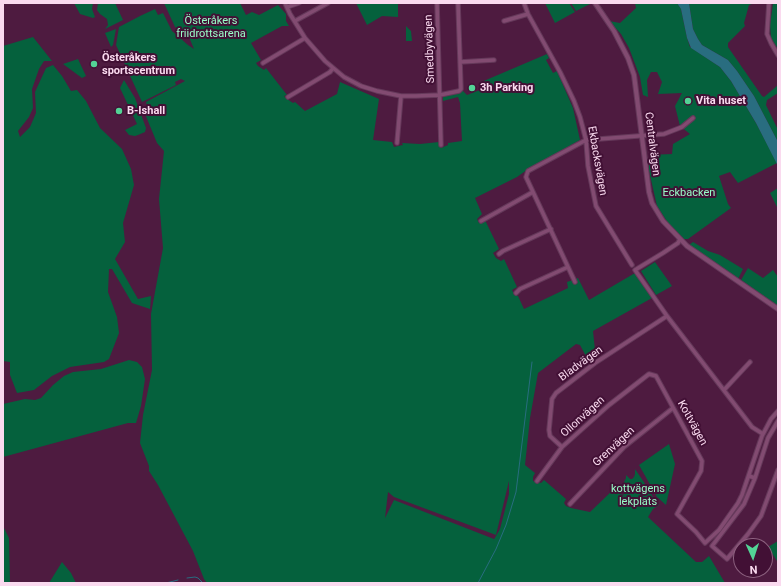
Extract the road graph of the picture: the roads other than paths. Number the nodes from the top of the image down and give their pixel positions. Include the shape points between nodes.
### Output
1 (285, 3) edge
2 (298, 3) edge
3 (328, 3) edge
4 (437, 3) edge
5 (458, 3) edge
6 (524, 3) edge
7 (595, 3) edge
8 (769, 3) edge
9 (287, 7) junction
10 (528, 14) junction
11 (295, 21) junction
12 (504, 21) dead end
13 (305, 38) junction
14 (778, 54) edge
15 (494, 60) dead end
16 (460, 62) junction
17 (263, 63) dead end
18 (333, 68) junction
19 (440, 95) junction
20 (401, 96) junction
21 (288, 97) dead end
22 (693, 118) dead end
23 (641, 136) junction
24 (586, 140) junction
25 (397, 143) dead end
26 (441, 145) dead end
27 (533, 192) junction
28 (481, 221) dead end
29 (551, 229) junction
30 (680, 239) junction
31 (499, 254) dead end
32 (632, 265) dead end
33 (568, 267) junction
34 (575, 282) dead end
35 (516, 293) dead end
36 (778, 309) edge
37 (667, 316) junction
38 (750, 362) dead end
39 (649, 374) joint
40 (724, 390) junction
41 (673, 408) junction
42 (778, 411) edge
43 (778, 421) edge
44 (763, 434) junction
45 (562, 447) junction
46 (752, 468) junction
47 (757, 470) junction
48 (778, 470) edge
49 (749, 476) junction
50 (755, 478) junction
51 (537, 481) dead end
52 (570, 504) dead end

1 - 9 street
2 - 9 street
3 - 11 street
4 - 19 street, Smedbyvägen
5 - 16 street
6 - 10 street, Ekbacksvägen
7 - 23 street, Centralvägen via 614,31 634,75
8 - 14 street via 767,34
9 - 11 street
10 - 12 street
10 - 24 street, Ekbacksvägen via 574,101
11 - 13 street
13 - 17 street
13 - 18 street
15 - 16 street
16 - 19 street via 461,89
18 - 20 street via 361,86
18 - 21 street
19 - 20 street
19 - 26 street, Smedbyvägen
20 - 25 street
22 - 23 street via 670,132
23 - 24 street
23 - 30 street, Centralvägen via 652,203 663,221
24 - 27 street via 528,171 526,176
24 - 32 street, Ekbacksvägen via 596,206
27 - 28 street
27 - 29 street
29 - 31 street
29 - 33 street
30 - 36 street, Centralvägen
30 - 37 street via 663,254 635,270
33 - 34 street
33 - 35 street
37 - 40 street
37 - 45 street, Bladvägen via 556,393 552,399 549,430 550,436
38 - 40 street
39 - 41 street, Kottvägen via 656,376
39 - 45 street, Ollonvägen
40 - 44 street via 752,427
41 - 49 street, Kottvägen via 702,461 701,471 677,514 705,543 728,518
41 - 52 street, Grenvägen via 624,447
42 - 44 street
43 - 47 street via 768,438
44 - 46 street
45 - 51 street, Ollonvägen
46 - 47 street
46 - 49 street
47 - 50 street
48 - 50 street via 761,516 727,559 712,546 744,504
49 - 50 street

